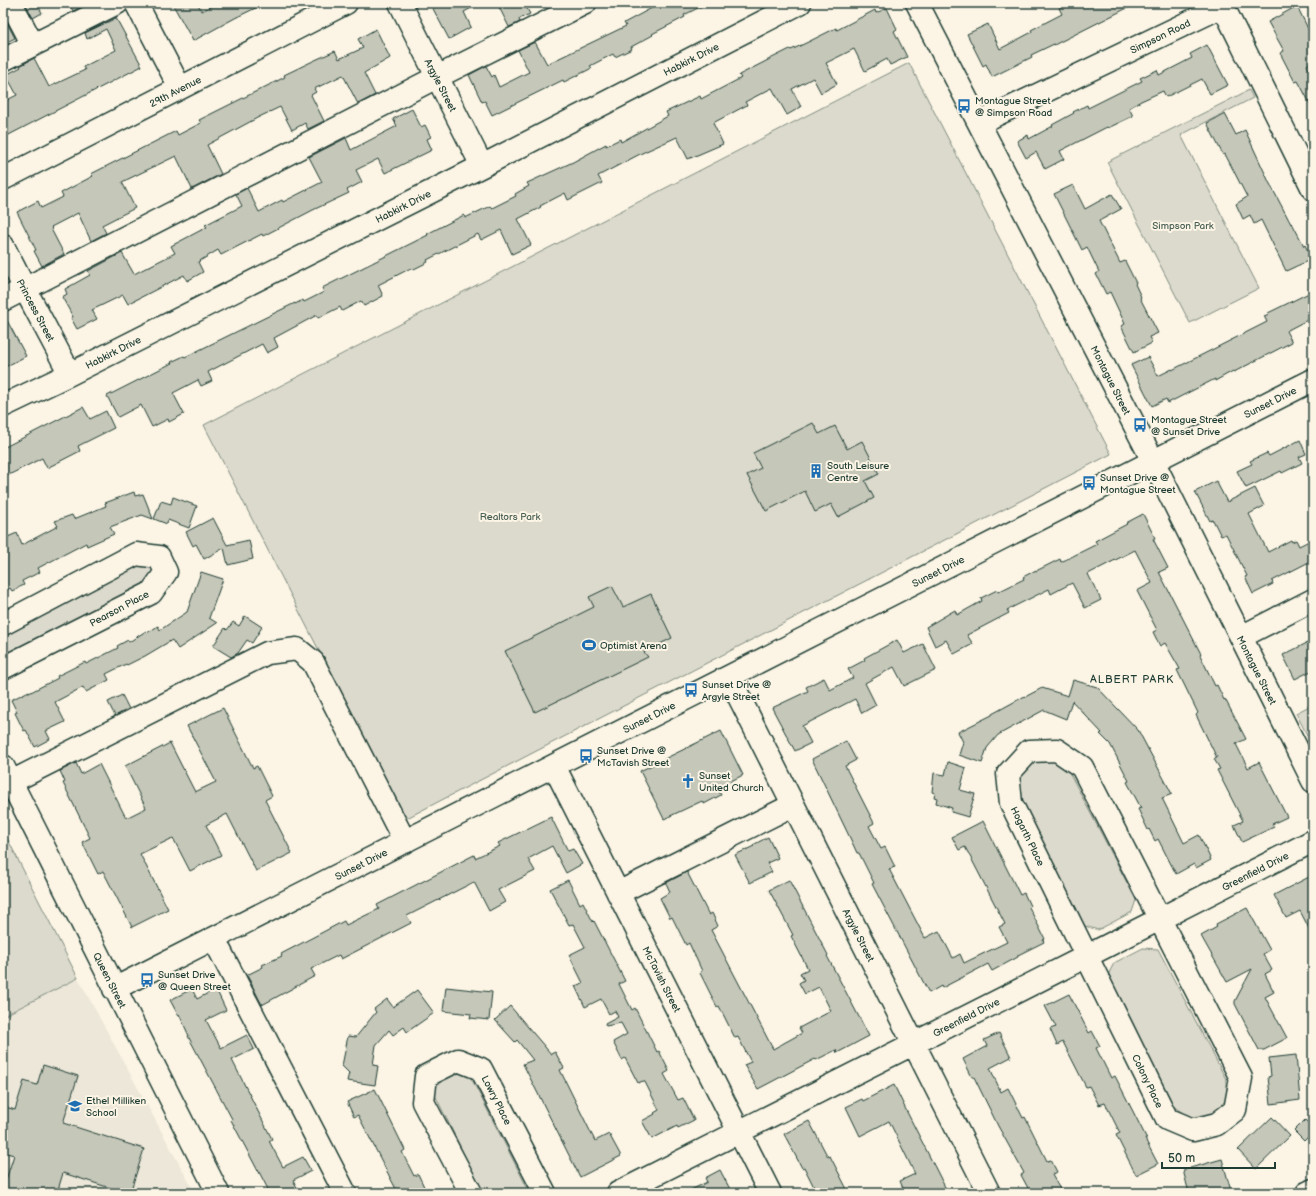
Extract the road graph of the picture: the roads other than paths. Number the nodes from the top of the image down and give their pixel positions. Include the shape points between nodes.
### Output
1 (11, 3) edge
2 (117, 3) edge
3 (136, 3) edge
4 (346, 3) edge
5 (400, 3) edge
6 (585, 3) edge
7 (800, 3) edge
8 (918, 3) edge
9 (33, 45) junction
10 (3, 60) edge
11 (437, 77) junction
12 (180, 88) junction
13 (979, 123) junction
14 (482, 166) junction
15 (3, 179) edge
16 (1313, 189) edge
17 (3, 246) edge
18 (25, 289) junction
19 (3, 300) edge
20 (70, 374) junction
21 (1313, 380) edge
22 (3, 406) edge
23 (1153, 461) junction
24 (1313, 600) edge
25 (3, 624) edge
26 (1241, 637) junction
27 (3, 668) edge
28 (729, 677) junction
29 (554, 766) junction
30 (7, 774) edge
31 (1313, 781) edge
32 (793, 805) junction
33 (1313, 841) edge
34 (405, 842) junction
35 (618, 893) junction
36 (1160, 919) junction
37 (214, 939) junction
38 (1088, 956) junction
39 (114, 989) junction
40 (913, 1044) junction
41 (739, 1131) junction
42 (1313, 1190) edge
43 (218, 1193) edge
44 (345, 1193) edge
45 (471, 1193) edge
46 (545, 1193) edge
47 (618, 1193) edge
48 (770, 1193) edge
49 (990, 1193) edge
50 (1307, 1193) edge

1 - 9 street
2 - 9 street
3 - 12 street
4 - 12 street, 29th Avenue
5 - 11 street, Argyle Street
6 - 11 street
7 - 14 street, Habkirk Drive
8 - 13 street, Montague Street
9 - 10 street
11 - 14 street, Argyle Street
11 - 18 street
12 - 15 street, 29th Avenue
13 - 16 street, Simpson Road via 1223,6
13 - 23 street, Montague Street
14 - 20 street, Habkirk Drive
17 - 18 street, Princess Street
18 - 19 street
18 - 20 street, Princess Street
20 - 22 street, Habkirk Drive
21 - 23 street, Sunset Drive
23 - 26 street, Montague Street
23 - 28 street, Sunset Drive
24 - 26 street
25 - 27 street, Pearson Place via 136,554 159,557 166,572 152,593
26 - 31 street, Montague Street
28 - 29 street, Sunset Drive
28 - 32 street, Argyle Street
29 - 34 street, Sunset Drive
29 - 35 street, McTavish Street
30 - 34 street via 267,653 297,649 313,662
30 - 39 street, Queen Street
32 - 35 street
32 - 40 street, Argyle Street
33 - 36 street, Greenfield Drive
34 - 37 street, Sunset Drive
35 - 41 street, McTavish Street
36 - 38 street, Greenfield Drive
36 - 38 street, Hogarth Place via 1082,767 1057,750 1029,751 1008,774 1011,804
36 - 38 street, Colony Place via 1241,1078 1235,1110 1217,1124 1193,1130 1167,1119
37 - 39 street, Sunset Drive
37 - 44 street
38 - 40 street, Greenfield Drive
39 - 43 street, Queen Street
40 - 41 street, Greenfield Drive
40 - 49 street, Argyle Street
41 - 47 street, Greenfield Drive
41 - 48 street, McTavish Street
42 - 50 street
45 - 46 street, Lowry Place via 423,1102 426,1076 458,1060 481,1069

